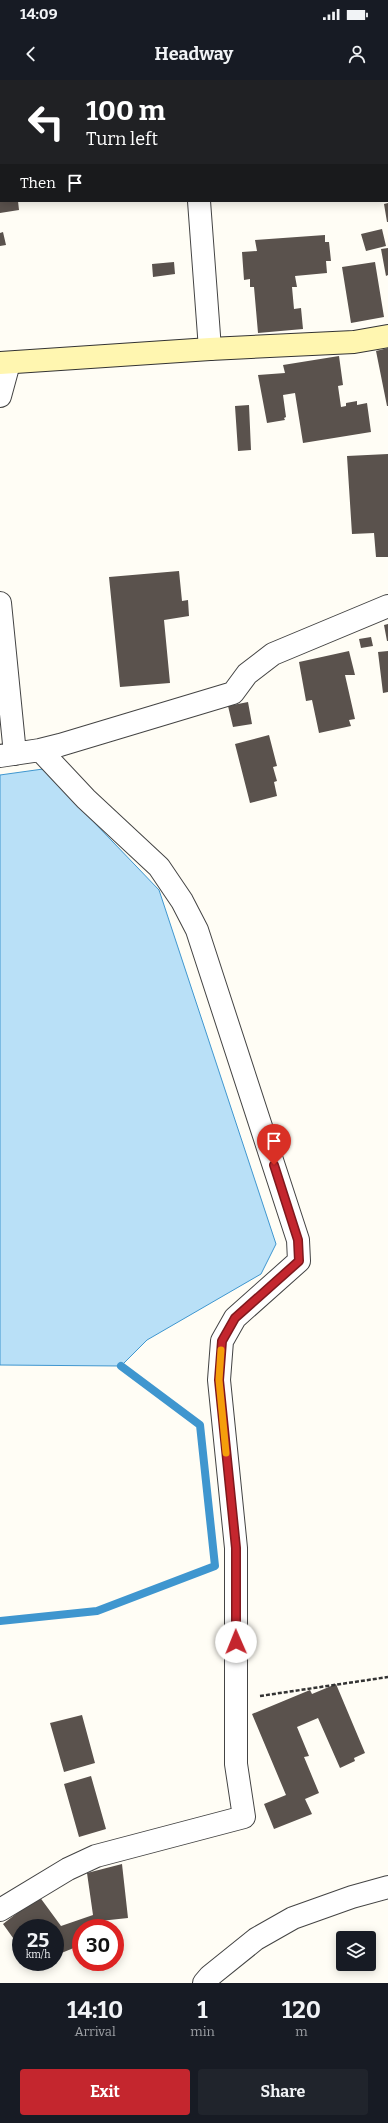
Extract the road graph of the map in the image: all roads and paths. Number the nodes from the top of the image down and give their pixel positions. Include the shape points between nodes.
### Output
1 (199, 202) edge
2 (388, 336) edge
3 (210, 349) junction
4 (5, 363) edge
5 (0, 396) edge
6 (0, 603) edge
7 (388, 606) edge
8 (40, 750) junction
9 (8, 755) edge
10 (388, 1677) edge
11 (237, 1699) junction
12 (388, 1887) edge
13 (0, 1910) edge
14 (204, 1983) edge

1 - 3 street
2 - 3 street via 354,342
3 - 4 street
4 - 5 street
6 - 9 street
7 - 8 street via 273,654 248,674 233,693
8 - 9 street
8 - 11 street via 86,799 159,867 182,900 197,930 298,1240 299,1261 235,1318 222,1341 219,1380 236,1548
10 - 11 path
11 - 13 street via 236,1764 244,1817 96,1856 68,1869
12 - 14 street via 293,1918 256,1939

